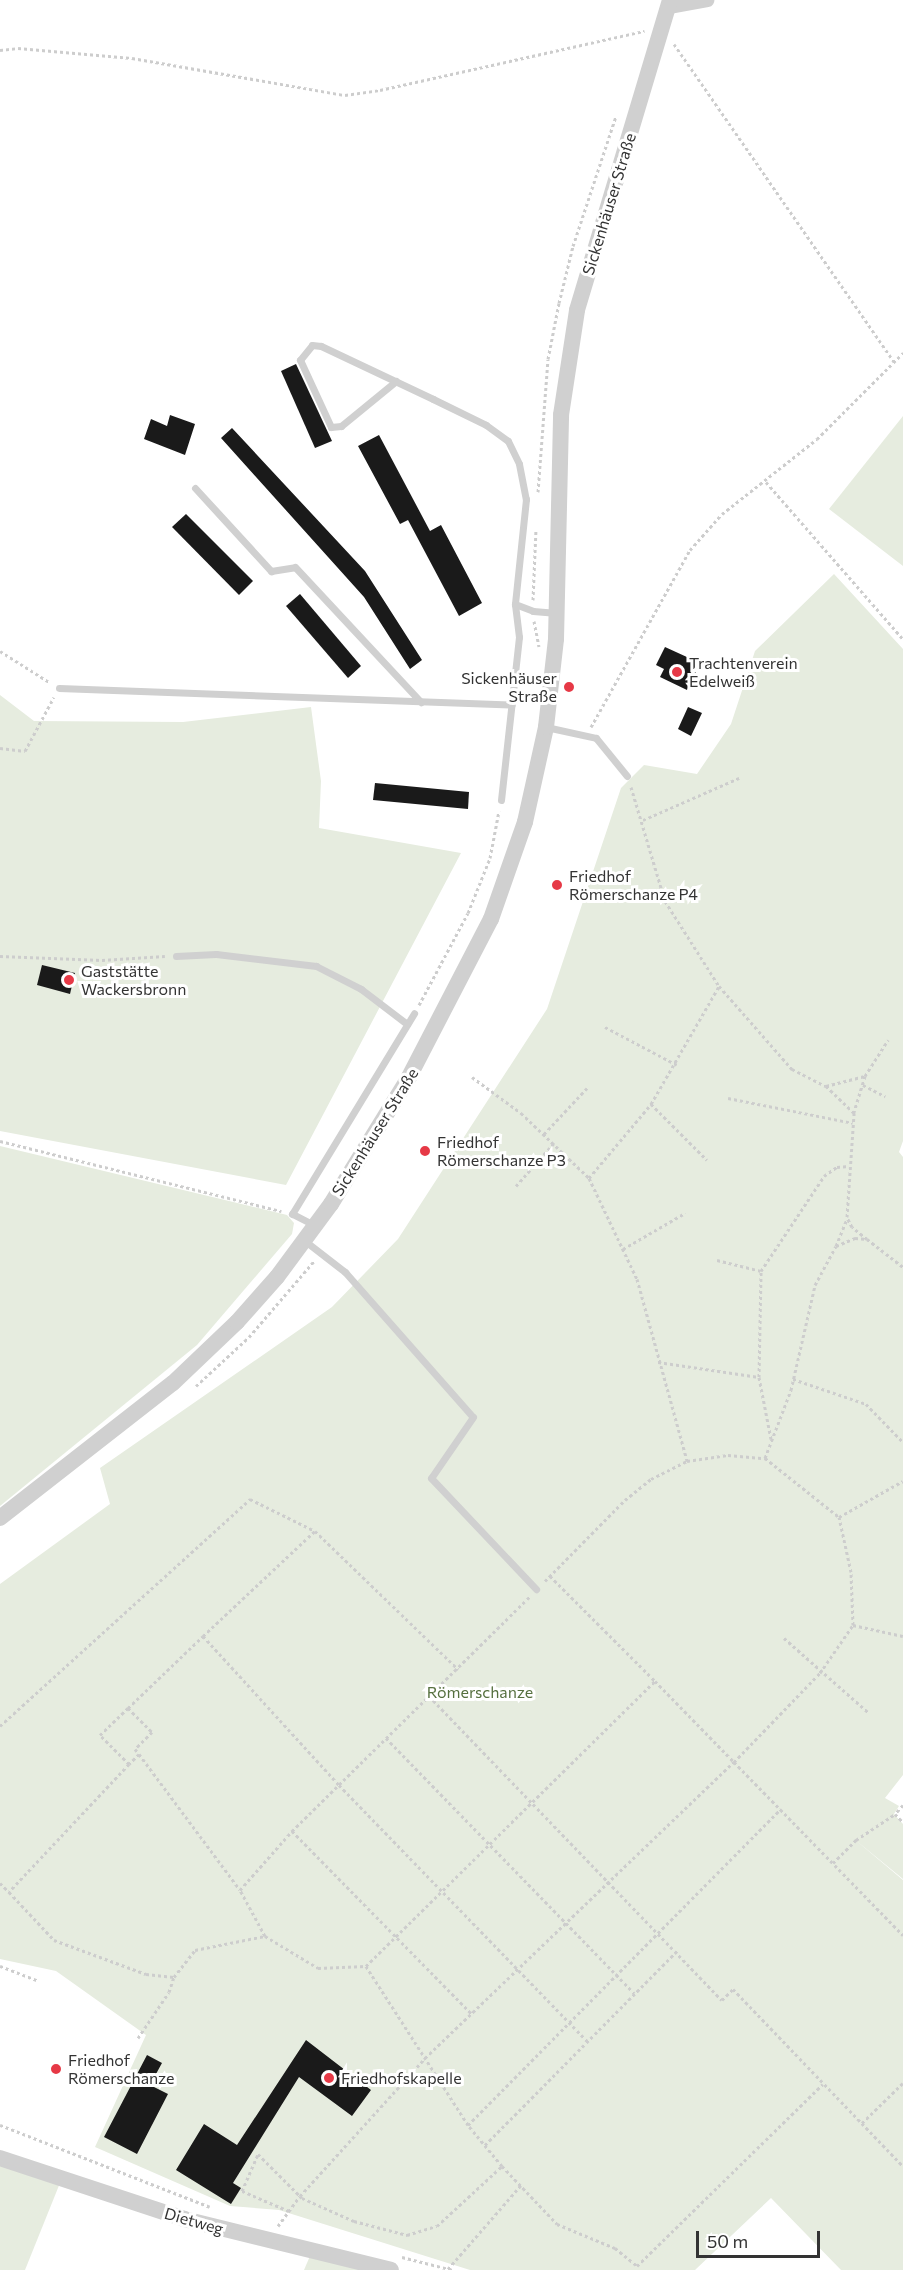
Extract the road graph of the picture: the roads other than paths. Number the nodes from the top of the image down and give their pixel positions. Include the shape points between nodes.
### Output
1 (707, 0) edge
2 (670, 3) edge
3 (396, 381) junction
4 (195, 488) dead end
5 (516, 604) junction
6 (557, 613) junction
7 (59, 688) road end
8 (421, 702) junction
9 (512, 705) junction
10 (546, 727) junction
11 (627, 776) road end
12 (501, 800) road end
13 (176, 956) road end
14 (414, 1013) road end
15 (407, 1024) junction
16 (316, 1226) junction
17 (305, 1241) junction
18 (0, 1518) edge
19 (536, 1589) road end
20 (0, 2158) edge
21 (391, 2262) edge

1 - 2 street
2 - 6 street, Sickenhäuser Straße via 576,320 561,415
3 - 3 lane via 321,346 312,345 300,360 331,427 341,426
3 - 5 lane via 486,425 508,441 519,464 526,499
4 - 8 lane via 271,570 295,567
5 - 6 lane via 533,611
5 - 9 lane via 519,637
6 - 10 street, Sickenhäuser Straße
7 - 8 lane
8 - 9 lane
9 - 12 lane
10 - 11 lane via 586,734 604,743
10 - 16 street, Sickenhäuser Straße via 518,847 480,945 409,1077
13 - 15 lane via 216,954 316,966 360,989
14 - 15 lane
15 - 16 lane via 292,1214
16 - 17 street, Sickenhäuser Straße
17 - 18 street, Sickenhäuser Straße via 257,1300 188,1370
17 - 19 lane via 345,1272 473,1417 431,1478
20 - 21 street, Dietweg via 184,2219

